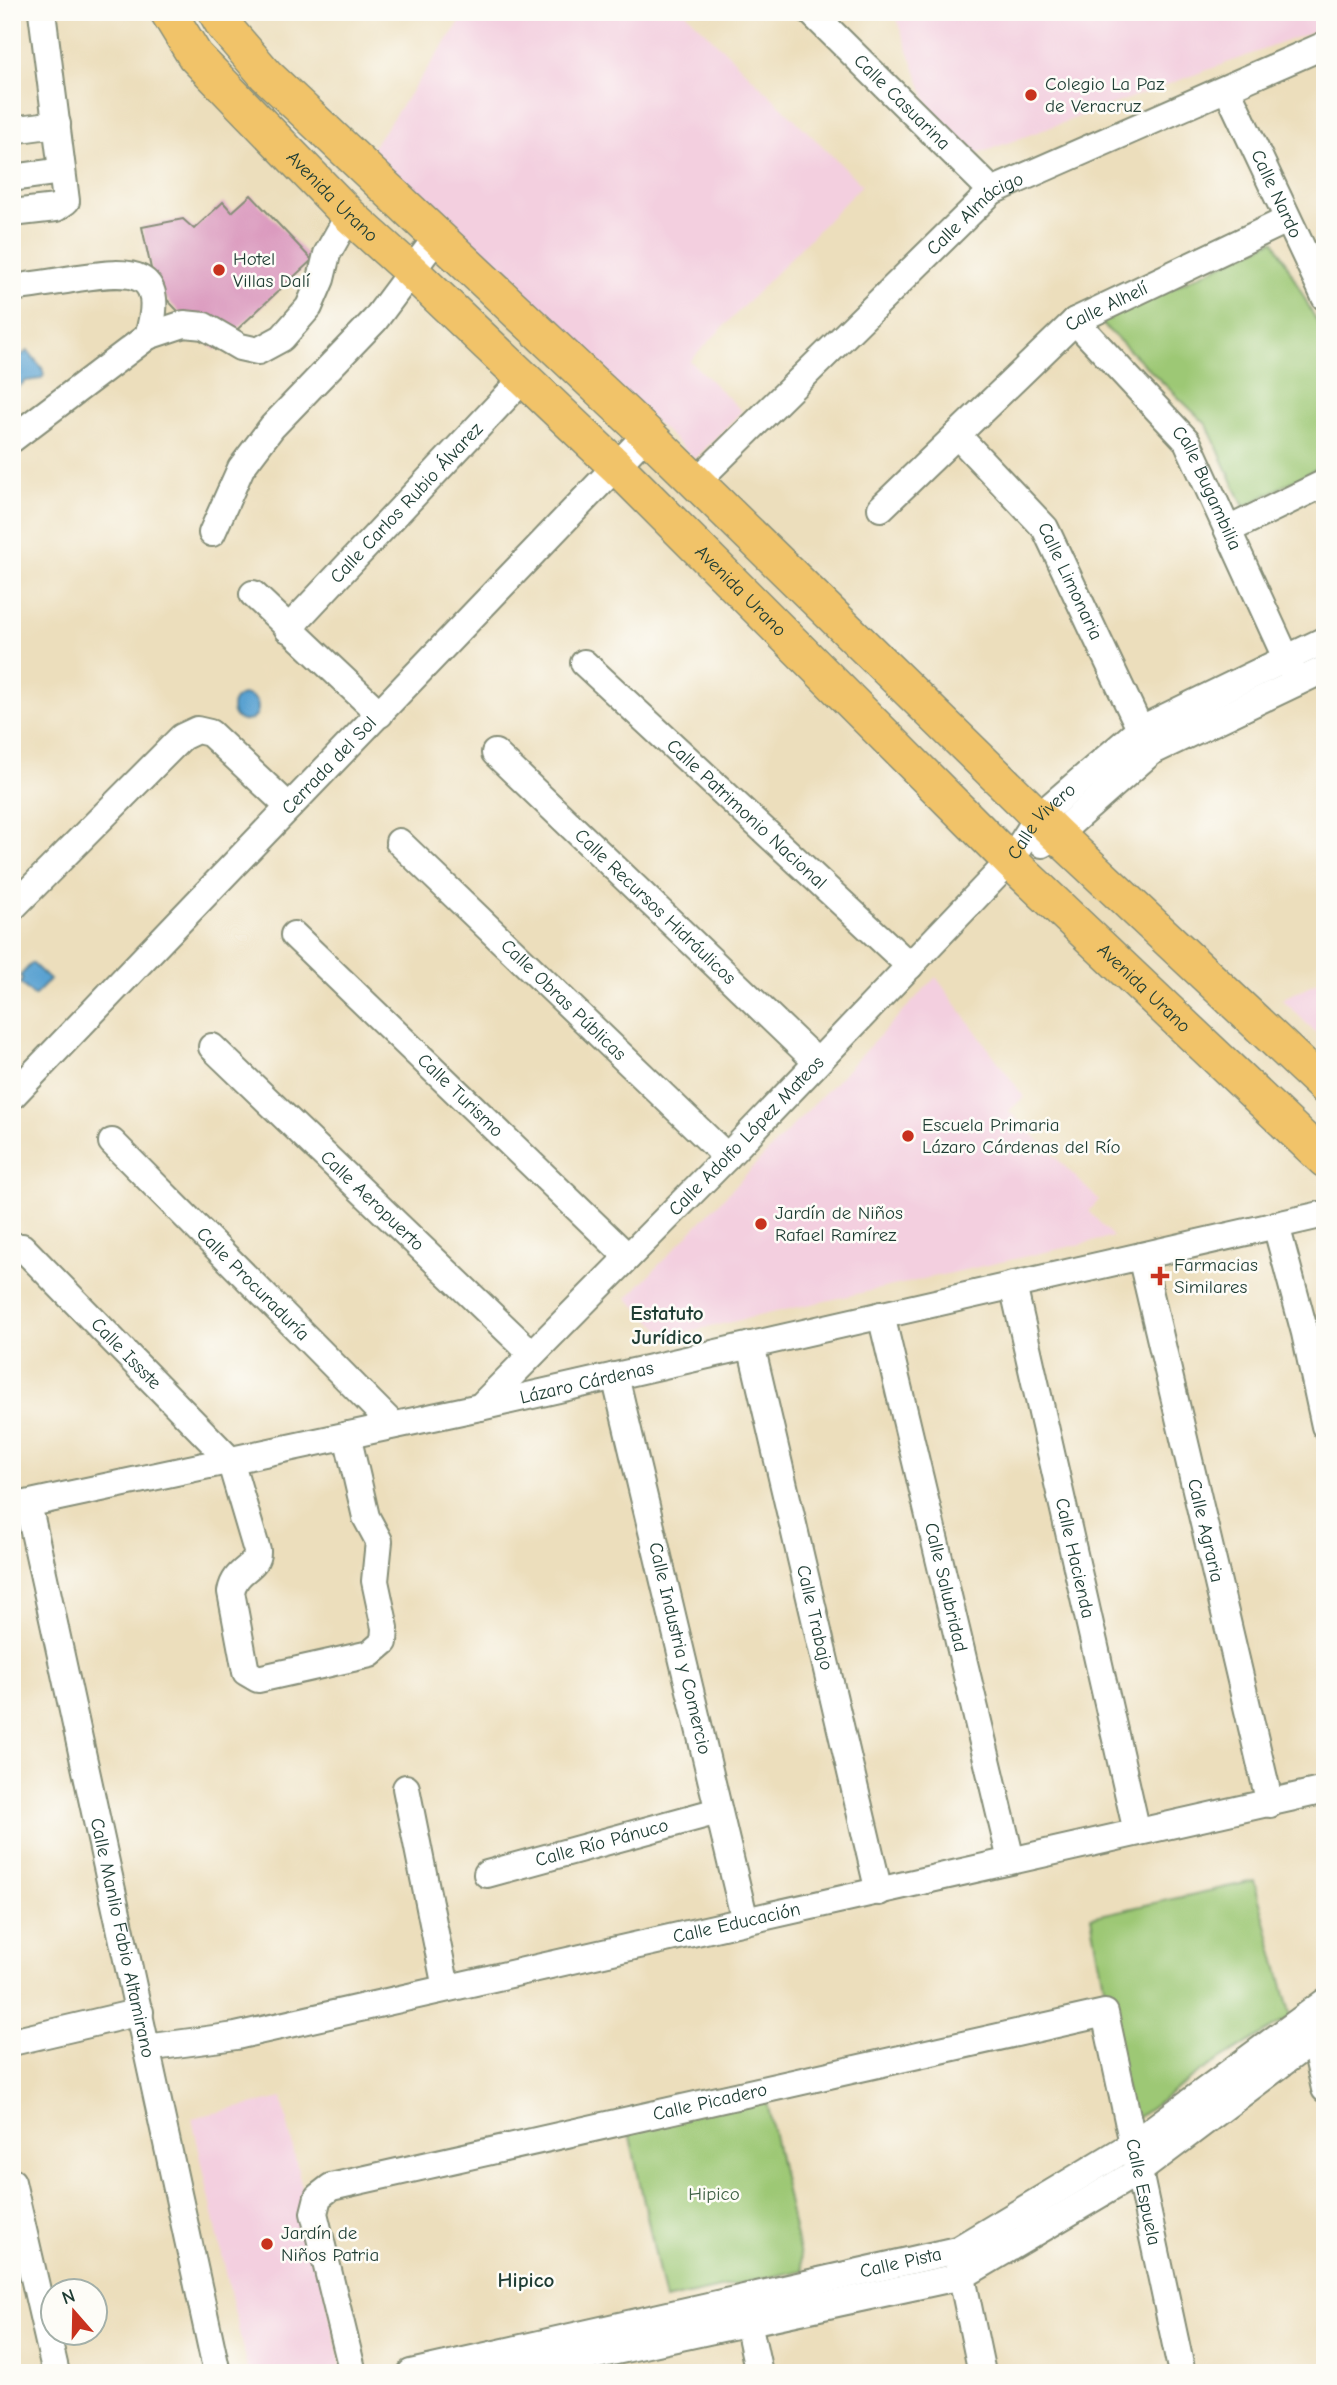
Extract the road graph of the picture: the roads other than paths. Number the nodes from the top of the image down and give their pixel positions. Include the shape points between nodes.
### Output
1 (42, 12) edge
2 (168, 12) edge
3 (216, 12) edge
4 (811, 12) edge
5 (1325, 45) edge
6 (1227, 89) junction
7 (57, 124) junction
8 (12, 130) edge
9 (358, 163) junction
10 (62, 171) junction
11 (12, 178) edge
12 (992, 191) junction
13 (338, 204) junction
14 (12, 213) edge
15 (1287, 220) junction
16 (438, 237) junction
17 (411, 271) junction
18 (12, 288) edge
19 (1325, 297) edge
20 (1074, 321) junction
21 (148, 336) junction
22 (524, 378) junction
23 (647, 434) junction
24 (957, 435) junction
25 (12, 439) edge
26 (616, 466) junction
27 (696, 482) junction
28 (1325, 482) edge
29 (881, 508) dead end
30 (1228, 530) junction
31 (212, 533) dead end
32 (253, 594) dead end
33 (288, 629) junction
34 (1325, 640) edge
35 (584, 663) dead end
36 (1325, 669) edge
37 (1292, 670) junction
38 (380, 714) junction
39 (1145, 741) junction
40 (495, 753) dead end
41 (289, 807) junction
42 (1048, 826) junction
43 (398, 842) dead end
44 (1010, 861) junction
45 (12, 908) edge
46 (294, 935) dead end
47 (910, 966) junction
48 (1242, 1009) junction
49 (212, 1047) dead end
50 (1206, 1049) junction
51 (816, 1061) junction
52 (1325, 1087) edge
53 (12, 1096) edge
54 (111, 1142) dead end
55 (727, 1157) junction
56 (1325, 1160) edge
57 (1325, 1214) edge
58 (1276, 1225) junction
59 (22, 1247) dead end
60 (1141, 1256) junction
61 (628, 1257) junction
62 (1013, 1285) junction
63 (881, 1315) junction
64 (1305, 1333) junction
65 (751, 1345) junction
66 (532, 1353) junction
67 (1325, 1356) edge
68 (615, 1376) junction
69 (480, 1407) junction
70 (393, 1425) junction
71 (1325, 1426) edge
72 (347, 1435) junction
73 (230, 1460) junction
74 (20, 1505) edge
75 (406, 1788) dead end
76 (1325, 1790) edge
77 (1270, 1804) junction
78 (718, 1811) junction
79 (1137, 1832) junction
80 (1011, 1860) junction
81 (487, 1874) dead end
82 (879, 1892) junction
83 (745, 1921) junction
84 (446, 1988) junction
85 (1325, 2002) edge
86 (139, 2012) junction
87 (1105, 2013) joint
88 (1319, 2035) edge
89 (12, 2042) edge
90 (146, 2048) junction
91 (1325, 2089) edge
92 (1133, 2144) junction
93 (1139, 2171) junction
94 (12, 2182) edge
95 (959, 2263) junction
96 (748, 2322) junction
97 (553, 2360) edge
98 (56, 2373) edge
99 (217, 2373) edge
100 (353, 2373) edge
101 (411, 2373) edge
102 (514, 2373) edge
103 (759, 2373) edge
104 (982, 2373) edge
105 (1182, 2373) edge

1 - 7 street
2 - 13 main road, Avenida Urano via 195,56
3 - 9 main road via 266,75
4 - 12 street, Calle Casuarina
5 - 6 street, Calle Almácigo
6 - 12 street, Calle Almácigo
6 - 15 street, Calle Nardo
7 - 8 street
7 - 10 street
9 - 13 main road
9 - 16 main road
10 - 11 street
10 - 14 street via 66,201 62,205
12 - 27 street, Calle Almácigo
13 - 17 main road, Avenida Urano
13 - 21 street via 321,279 309,307 282,338 258,351 240,347 205,326 184,324
15 - 19 street, Calle Nardo
15 - 20 street, Calle Alhelí
16 - 17 street
16 - 23 main road
17 - 22 main road, Avenida Urano
17 - 31 street via 375,320 272,427 241,468
18 - 21 street via 134,275 145,281 155,303
20 - 24 street, Calle Alhelí
20 - 30 street, Calle Bugambilia via 1187,441
21 - 25 street
22 - 26 main road, Avenida Urano
22 - 33 street, Calle Carlos Rubio Álvarez
23 - 26 street, Cerrada del Sol
23 - 27 main road
24 - 29 street, Calle Alhelí
24 - 39 street, Calle Limonaria via 1045,528
26 - 38 street, Cerrada del Sol
26 - 44 main road, Avenida Urano
27 - 42 main road
28 - 30 street
30 - 37 street, Calle Bugambilia
32 - 33 street
33 - 38 street
34 - 37 street, Calle Vivero
35 - 47 street, Calle Patrimonio Nacional
36 - 37 street, Calle Vivero
37 - 39 street, Calle Vivero
38 - 41 street, Cerrada del Sol
39 - 42 street, Calle Vivero
40 - 51 street, Calle Recursos Hidráulicos
41 - 45 street via 210,733 197,730 182,737
41 - 53 street, Cerrada del Sol
42 - 44 street, Calle Vivero
42 - 48 main road
43 - 55 street, Calle Obras Públicas
44 - 47 street, Calle Adolfo López Mateos
44 - 50 main road, Avenida Urano
46 - 61 street, Calle Turismo
47 - 51 street, Calle Adolfo López Mateos
48 - 50 main road
48 - 52 main road
49 - 66 street, Calle Aeropuerto
50 - 56 main road, Avenida Urano
51 - 55 street, Calle Adolfo López Mateos
54 - 70 street, Calle Procuraduría
55 - 61 street, Calle Adolfo López Mateos
57 - 58 street, Lázaro Cárdenas
58 - 60 street, Lázaro Cárdenas
58 - 64 street
59 - 73 street, Calle Issste
60 - 62 street, Lázaro Cárdenas
60 - 77 street, Calle Agraria
61 - 66 street, Calle Adolfo López Mateos
62 - 63 street, Lázaro Cárdenas
62 - 79 street, Calle Hacienda
63 - 65 street, Lázaro Cárdenas
63 - 80 street, Calle Salubridad
64 - 67 street
64 - 71 street
65 - 68 street, Lázaro Cárdenas
65 - 82 street, Calle Trabajo
66 - 69 street, Calle Adolfo López Mateos
68 - 69 street, Lázaro Cárdenas
68 - 78 street, Calle Industria y Comercio
69 - 70 street, Lázaro Cárdenas
70 - 72 street, Lázaro Cárdenas
72 - 73 street, Lázaro Cárdenas
72 - 73 street via 366,1517 379,1542 375,1581 386,1628 384,1642 370,1654 258,1679 246,1672 231,1592 233,1581 254,1563 257,1551
73 - 74 street, Lázaro Cárdenas
74 - 86 street, Calle Manlio Fabio Altamirano
75 - 84 street
76 - 77 street, Calle Educación
77 - 79 street, Calle Educación
78 - 81 street, Calle Río Pánuco
78 - 83 street, Calle Industria y Comercio
79 - 80 street, Calle Educación
80 - 82 street, Calle Educación
82 - 83 street, Calle Educación
83 - 84 street, Calle Educación
84 - 90 street, Calle Educación via 236,2036
85 - 92 street, Calle Pista
86 - 89 street
86 - 90 street, Calle Manlio Fabio Altamirano
87 - 92 street, Calle Espuela
87 - 100 street, Calle Picadero via 331,2187 318,2197 314,2213
88 - 91 street
88 - 93 street, Calle Pista
90 - 99 street, Calle Manlio Fabio Altamirano
92 - 93 street, Calle Espuela
92 - 95 street, Calle Pista
93 - 95 street, Calle Pista
93 - 105 street, Calle Espuela
94 - 98 street
95 - 96 street, Calle Pista
95 - 97 street, Calle Pista
95 - 104 street
96 - 97 street, Calle Pista
96 - 103 street
97 - 101 street, Calle Pista
97 - 102 street, Calle Pista

